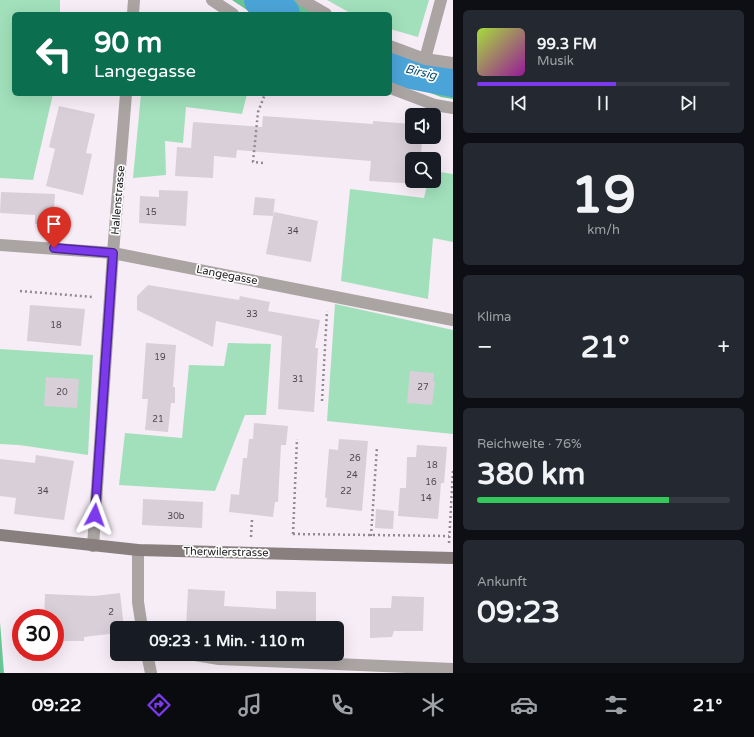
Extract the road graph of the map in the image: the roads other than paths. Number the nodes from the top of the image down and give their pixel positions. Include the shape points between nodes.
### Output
1 (134, 0) edge
2 (212, 0) edge
3 (302, 0) edge
4 (441, 0) edge
5 (133, 12) edge
6 (230, 12) edge
7 (323, 12) edge
8 (392, 47) edge
9 (425, 59) junction
10 (453, 63) edge
11 (392, 89) edge
12 (126, 96) edge
13 (453, 108) edge
14 (0, 244) edge
15 (113, 253) junction
16 (453, 320) edge
17 (0, 535) edge
18 (93, 546) junction
19 (138, 550) junction
20 (453, 558) edge
21 (141, 621) edge
22 (148, 661) edge
23 (266, 661) edge
24 (453, 669) edge
25 (151, 673) edge

1 - 5 street
2 - 6 street
3 - 7 street
4 - 9 street
8 - 9 street
9 - 10 street
11 - 13 street via 435,105
12 - 15 street, Hallenstrasse
14 - 15 street, Langegasse
15 - 16 street, Langegasse
15 - 18 street, Hallenstrasse
17 - 18 main road, Therwilerstrasse
18 - 19 main road, Therwilerstrasse
19 - 20 main road, Therwilerstrasse
19 - 21 street via 138,602
22 - 25 street
23 - 24 street

